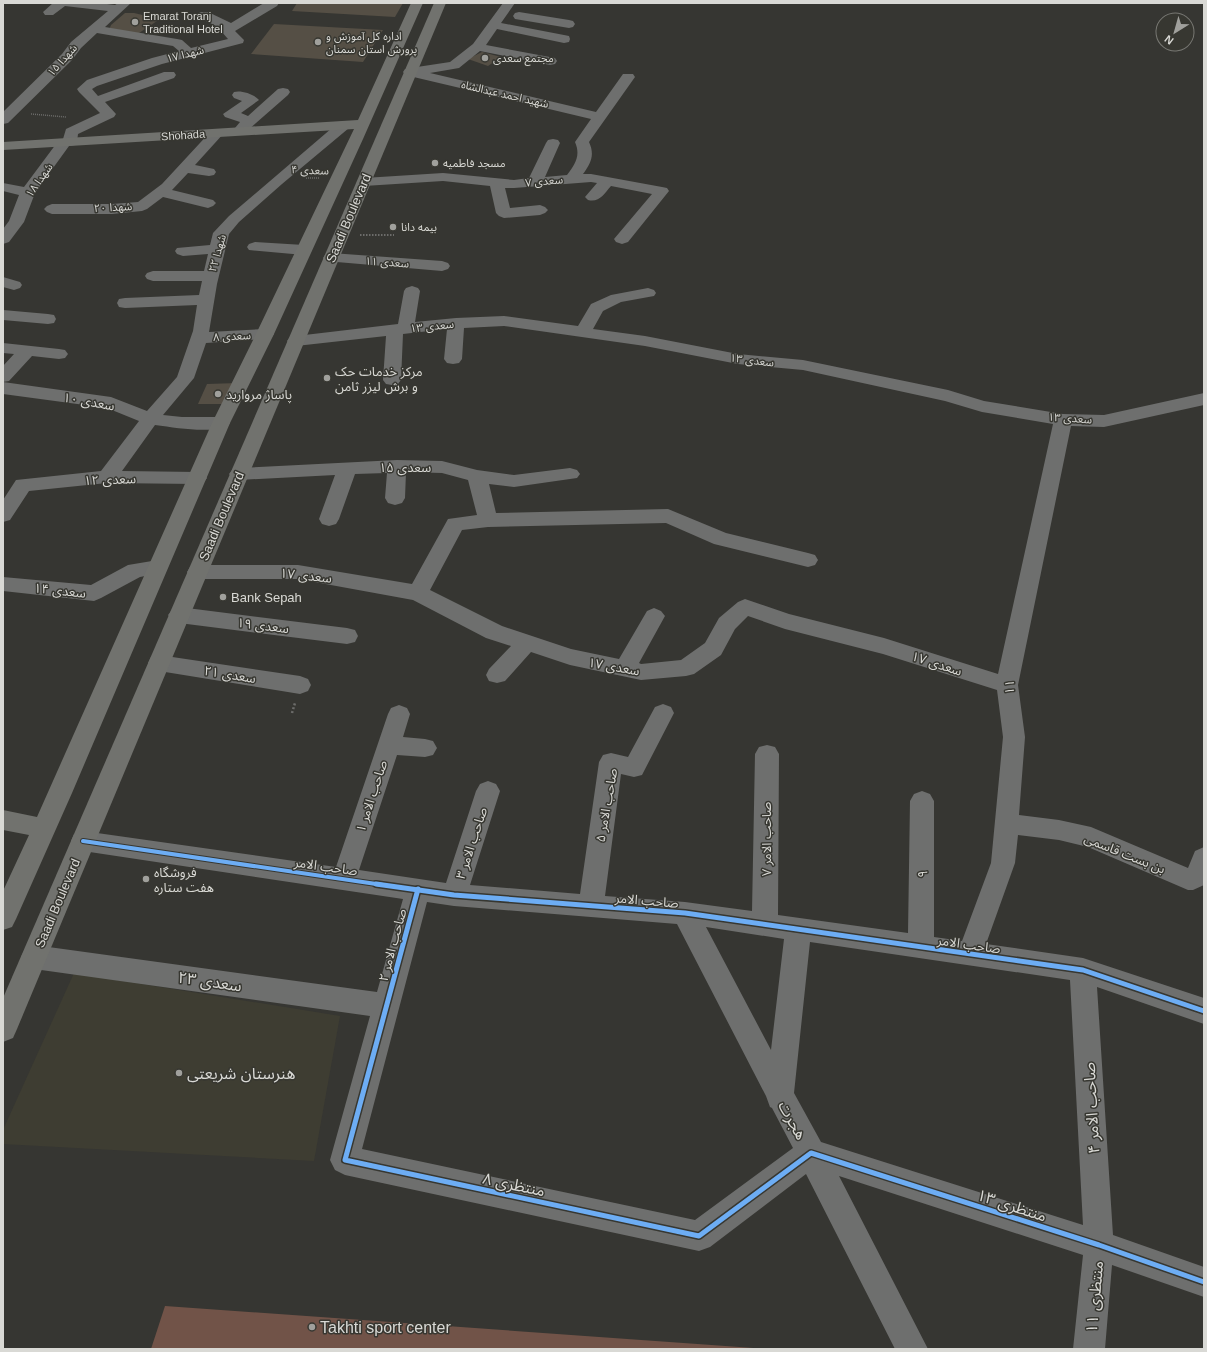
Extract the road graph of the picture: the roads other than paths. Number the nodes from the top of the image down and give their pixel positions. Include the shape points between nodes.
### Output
1 (61, 3) edge
2 (70, 3) edge
3 (273, 3) edge
4 (417, 3) edge
5 (440, 3) edge
6 (121, 6) edge
7 (506, 8) edge
8 (49, 12) dead end
9 (204, 15) dead end
10 (569, 24) dead end
11 (493, 25) junction
12 (231, 28) junction
13 (94, 29) junction
14 (175, 30) dead end
15 (160, 40) junction
16 (564, 40) dead end
17 (478, 47) junction
18 (189, 53) junction
19 (550, 61) dead end
20 (410, 72) junction
21 (169, 75) dead end
22 (628, 77) dead end
23 (283, 92) dead end
24 (239, 94) dead end
25 (96, 101) junction
26 (5, 115) edge
27 (600, 117) junction
28 (250, 121) junction
29 (363, 124) junction
30 (344, 125) junction
31 (238, 132) junction
32 (217, 133) junction
33 (67, 142) junction
34 (553, 143) dead end
35 (3, 146) edge
36 (184, 168) junction
37 (209, 172) dead end
38 (572, 178) junction
39 (607, 181) junction
40 (364, 182) junction
41 (496, 182) junction
42 (535, 182) junction
43 (3, 187) edge
44 (28, 192) junction
45 (160, 192) junction
46 (593, 197) dead end
47 (208, 203) dead end
48 (52, 209) dead end
49 (540, 210) dead end
50 (3, 239) edge
51 (622, 239) dead end
52 (256, 247) dead end
53 (217, 249) junction
54 (304, 250) junction
55 (183, 251) dead end
56 (331, 258) junction
57 (442, 266) dead end
58 (153, 276) dead end
59 (211, 276) junction
60 (412, 291) dead end
61 (648, 293) dead end
62 (206, 300) junction
63 (125, 303) dead end
64 (3, 315) edge
65 (48, 319) dead end
66 (456, 323) junction
67 (401, 329) junction
68 (583, 332) junction
69 (265, 334) junction
70 (198, 338) junction
71 (296, 341) junction
72 (3, 348) edge
73 (27, 351) junction
74 (59, 354) dead end
75 (453, 359) dead end
76 (244, 376) junction
77 (3, 377) edge
78 (280, 378) junction
79 (392, 380) dead end
80 (3, 388) edge
81 (1204, 398) edge
82 (232, 400) junction
83 (270, 402) junction
84 (150, 419) junction
85 (1063, 420) junction
86 (221, 423) junction
87 (396, 466) junction
88 (347, 469) junction
89 (239, 474) junction
90 (570, 474) dead end
91 (477, 476) junction
92 (107, 477) junction
93 (197, 478) junction
94 (396, 498) dead end
95 (3, 515) edge
96 (329, 519) dead end
97 (488, 520) junction
98 (808, 560) dead end
99 (158, 567) junction
100 (197, 572) junction
101 (3, 584) edge
102 (418, 593) junction
103 (179, 615) junction
104 (654, 616) dead end
105 (347, 636) dead end
106 (527, 643) junction
107 (159, 663) junction
108 (625, 668) junction
109 (497, 675) dead end
110 (300, 685) dead end
111 (1007, 685) junction
112 (663, 713) dead end
113 (399, 714) dead end
114 (388, 745) junction
115 (425, 748) dead end
116 (767, 754) dead end
117 (488, 791) dead end
118 (922, 801) dead end
119 (3, 820) edge
120 (1006, 824) junction
121 (44, 828) junction
122 (83, 841) junction
123 (1204, 858) edge
124 (344, 879) junction
125 (418, 889) junction
126 (454, 895) junction
127 (591, 905) junction
128 (685, 913) junction
129 (3, 919) edge
130 (765, 924) junction
131 (798, 929) junction
132 (921, 947) junction
133 (970, 954) junction
134 (34, 957) junction
135 (1083, 970) junction
136 (11, 990) edge
137 (386, 1006) junction
138 (1204, 1011) edge
139 (3, 1029) edge
140 (780, 1097) junction
141 (811, 1153) junction
142 (1099, 1245) junction
143 (1204, 1282) edge
144 (912, 1349) edge
145 (1089, 1349) edge

1 - 8 street
2 - 6 street
3 - 12 street
4 - 29 main road, Saadi Boulevard
5 - 20 main road, Saadi Boulevard
6 - 13 street, شهدا ۱۵
7 - 10 street
7 - 11 street
9 - 12 street
11 - 16 street
11 - 17 street
12 - 18 street, شهدا ۱۷ via 227,31 238,40
13 - 15 street
13 - 26 street, شهدا ۱۵
14 - 15 street
15 - 18 street via 178,43
17 - 19 street
17 - 20 street via 454,65
18 - 25 street, شهدا ۱۷ via 92,83 84,89
20 - 27 street, شهید احمد عبدالشاه
20 - 40 main road, Saadi Boulevard
21 - 25 street, شهدا ۱۷
22 - 27 street
23 - 28 street
24 - 28 street via 252,100 230,114
25 - 33 street, شهدا ۱۷ via 109,114 71,132
27 - 38 street via 582,142 586,148 586,159
28 - 31 street
29 - 30 main road, Shohada
29 - 54 main road, Saadi Boulevard
30 - 31 main road, Shohada
30 - 53 street, شهدا ۲۲ via 234,219 221,233
31 - 32 main road, Shohada
32 - 33 main road, Shohada
32 - 36 street, شهدا ۲۰
33 - 35 main road, Shohada
33 - 44 street, شهدا ۱۸
34 - 42 street
36 - 37 street
36 - 45 street, شهدا ۲۰ via 168,187
38 - 39 street, سعدی ۷
38 - 42 street, سعدی ۷
39 - 46 street
39 - 51 street, سعدی ۷ via 662,191
40 - 41 street, سعدی ۷ via 443,177
40 - 56 main road, Saadi Boulevard
41 - 42 street, سعدی ۷
41 - 49 street via 504,214
43 - 44 street
44 - 50 street, شهدا ۱۸ via 16,222
45 - 47 street
45 - 48 street, شهدا ۲۰ via 142,206
52 - 54 street
53 - 55 street
53 - 59 street, شهدا ۲۲
54 - 69 main road, Saadi Boulevard
56 - 57 street, سعدی ۱۱
56 - 71 main road, Saadi Boulevard
58 - 59 street
59 - 62 street, شهدا ۲۲
60 - 67 street
61 - 68 street via 617,298 597,308
62 - 63 street
62 - 70 street, شهدا ۲۲
64 - 65 street
66 - 67 street, سعدی ۱۳
66 - 68 street, سعدی ۱۳ via 504,321
66 - 75 street
67 - 71 street, سعدی ۱۳
67 - 79 street
68 - 85 street, سعدی ۱۳ via 738,359 803,365 948,396 982,406
69 - 70 street, سعدی ۸
69 - 76 main road, Saadi Boulevard
70 - 84 street, شهدا ۲۲ via 185,378
71 - 78 main road, Saadi Boulevard
72 - 73 street
73 - 74 street
73 - 77 street
76 - 78 main road via 261,383
76 - 82 main road, Saadi Boulevard
78 - 83 main road, Saadi Boulevard
80 - 84 street, سعدی ۱۰ via 111,403
81 - 85 street, سعدی ۱۳ via 1104,421
82 - 83 main road via 253,396
82 - 86 main road, Saadi Boulevard
83 - 89 main road, Saadi Boulevard
84 - 86 street, سعدی ۱۰ via 182,423
84 - 92 street, شهدا ۲۲
85 - 111 street, ۱۱
86 - 93 main road, Saadi Boulevard
87 - 88 street, سعدی ۱۵
87 - 91 street, سعدی ۱۵ via 442,467
87 - 94 street
88 - 89 street, سعدی ۱۵
88 - 96 street
89 - 100 main road, Saadi Boulevard
90 - 91 street, سعدی ۱۵ via 514,482
91 - 97 street
92 - 93 street, سعدی ۱۲
92 - 95 street, سعدی ۱۲ via 23,485
93 - 99 main road, Saadi Boulevard
97 - 98 street via 668,516 721,538
97 - 102 street via 454,524
99 - 101 street, سعدی ۱۴ via 135,570 94,593
99 - 121 main road, Saadi Boulevard
100 - 102 street, سعدی ۱۷ via 298,572
100 - 103 main road, Saadi Boulevard
102 - 106 street, سعدی ۱۷ via 494,632
103 - 105 street, سعدی ۱۹
103 - 107 main road, Saadi Boulevard
104 - 108 street
106 - 108 street, سعدی ۱۷ via 570,657
106 - 109 street
107 - 110 street, سعدی ۲۱
107 - 122 main road, Saadi Boulevard
108 - 111 street, سعدی ۱۷ via 641,672 686,668 713,649 727,624 745,606 785,621 884,646
111 - 120 street, ۱۱ via 1014,737
112 - 127 street, صاحب الامر ۵ via 634,768 611,762
113 - 114 street, صاحب الامر ۱
114 - 115 street
114 - 124 street, صاحب الامر ۱
116 - 130 street, صاحب الامر ۷
117 - 126 street, صاحب الامر ۳
118 - 132 street, ۹
119 - 121 main road
120 - 123 street, بن بست قاسمی via 1059,830 1091,837 1188,879 1197,876
120 - 133 street, ۱۱ via 1003,863
121 - 129 main road, Saadi Boulevard
122 - 124 street, صاحب الامر
122 - 134 main road, Saadi Boulevard
124 - 125 street, صاحب الامر
125 - 126 street, صاحب الامر
125 - 137 street, صاحب الامر ۲
126 - 127 street, صاحب الامر
127 - 128 street, صاحب الامر
128 - 130 street, صاحب الامر
128 - 140 street, هجرت
130 - 131 street, صاحب الامر
131 - 132 street, صاحب الامر
131 - 140 street
132 - 133 street, صاحب الامر
133 - 135 street, صاحب الامر
134 - 136 main road, Saadi Boulevard
134 - 137 street, سعدی ۲۳
135 - 138 street, صاحب الامر
135 - 142 street, صاحب الامر ۴
136 - 139 main road, Saadi Boulevard
137 - 141 street, منتظری ۸ via 345,1160 699,1236
140 - 141 street, هجرت
141 - 142 street, منتظری ۱۳
141 - 144 street, هجرت
142 - 143 street, منتظری ۱۳
142 - 145 street, منتظری ۱۱

